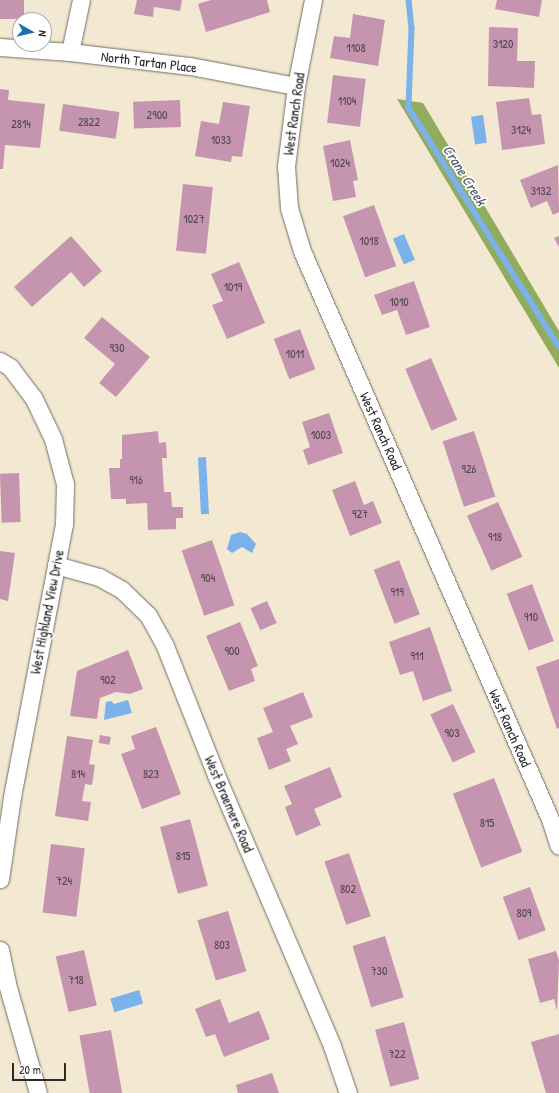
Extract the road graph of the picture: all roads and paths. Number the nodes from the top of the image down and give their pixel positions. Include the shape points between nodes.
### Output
1 (81, 0) edge
2 (313, 0) edge
3 (0, 47) edge
4 (70, 52) junction
5 (296, 86) junction
6 (0, 360) edge
7 (56, 565) junction
8 (6, 796) edge
9 (559, 846) edge
10 (0, 879) edge
11 (0, 950) edge
12 (38, 1093) edge
13 (348, 1093) edge

1 - 4 street
2 - 5 street, West Ranch Road
3 - 4 street, North Tartan Place
4 - 5 street, North Tartan Place via 190,66
5 - 9 street, West Ranch Road via 286,166 289,208 302,251 550,819
6 - 7 street, West Highland View Drive via 33,396 53,439 65,484 64,524
7 - 8 street, West Highland View Drive
7 - 13 street, West Braemere Road via 99,577 122,590 148,614 165,646 216,775 332,1046
8 - 10 street, West Highland View Drive
11 - 12 street via 6,984

